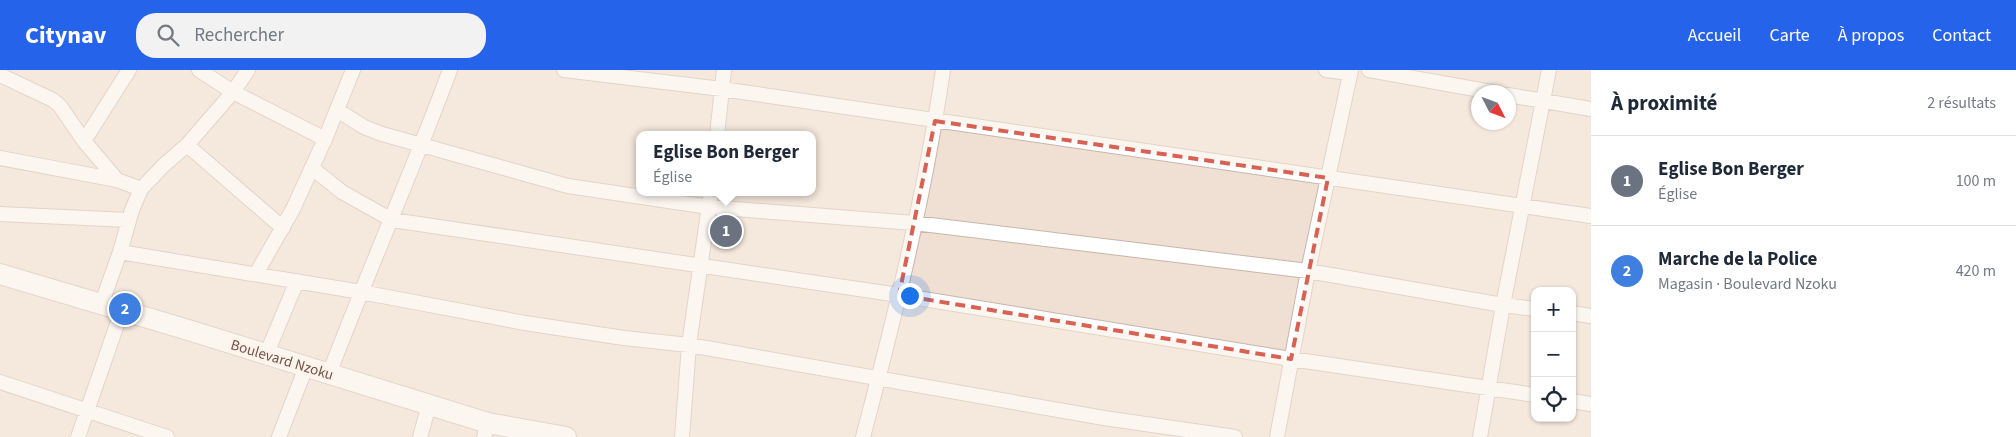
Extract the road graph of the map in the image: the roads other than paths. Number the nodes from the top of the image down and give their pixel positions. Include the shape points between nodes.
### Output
1 (129, 70) edge
2 (199, 70) edge
3 (248, 70) edge
4 (353, 70) edge
5 (450, 70) edge
6 (564, 70) edge
7 (724, 70) edge
8 (943, 70) edge
9 (1326, 70) edge
10 (1368, 70) edge
11 (1549, 70) edge
12 (1350, 72) edge
13 (0, 75) edge
14 (1471, 88) edge
15 (722, 89) junction
16 (233, 92) junction
17 (1516, 97) edge
18 (1543, 102) junction
19 (1591, 108) edge
20 (337, 110) junction
21 (936, 121) junction
22 (717, 131) edge
23 (325, 138) junction
24 (84, 140) junction
25 (187, 145) junction
26 (422, 146) junction
27 (0, 158) edge
28 (312, 168) junction
29 (1328, 178) junction
30 (117, 180) junction
31 (141, 189) junction
32 (710, 196) edge
33 (709, 207) junction
34 (1522, 207) junction
35 (0, 214) edge
36 (1591, 216) edge
37 (128, 220) junction
38 (392, 220) junction
39 (914, 223) junction
40 (282, 228) junction
41 (120, 252) junction
42 (702, 266) junction
43 (1308, 271) junction
44 (0, 274) edge
45 (256, 274) junction
46 (297, 281) junction
47 (361, 292) junction
48 (899, 296) junction
49 (102, 304) junction
50 (1503, 305) junction
51 (1531, 308) edge
52 (122, 310) junction
53 (1576, 314) edge
54 (1591, 316) edge
55 (689, 345) junction
56 (266, 355) junction
57 (1291, 359) junction
58 (306, 367) junction
59 (329, 374) junction
60 (879, 377) junction
61 (0, 382) edge
62 (1490, 388) junction
63 (1531, 394) edge
64 (1576, 402) edge
65 (1591, 404) edge
66 (429, 405) junction
67 (87, 411) junction
68 (486, 430) edge
69 (78, 437) edge
70 (167, 437) edge
71 (279, 437) edge
72 (420, 437) edge
73 (566, 437) edge
74 (682, 437) edge
75 (863, 437) edge
76 (1235, 437) edge
77 (1277, 437) edge
78 (1480, 437) edge

1 - 24 street
2 - 16 street
3 - 16 street
4 - 20 street
5 - 26 street
6 - 15 street
7 - 15 street
8 - 21 street
9 - 12 street
10 - 14 street
11 - 18 street
12 - 29 street
13 - 24 street via 54,100
15 - 21 street
15 - 22 street
16 - 23 street
16 - 25 street
17 - 18 street
18 - 19 street
18 - 34 street
20 - 23 street
20 - 26 street via 364,127
21 - 29 street
21 - 39 street
23 - 28 street
24 - 30 street
25 - 31 street
25 - 40 street
26 - 33 street via 568,186
26 - 38 street
27 - 30 street
28 - 38 street via 342,192
28 - 40 street
29 - 34 street
29 - 43 street
30 - 31 street
31 - 37 street
32 - 33 street
33 - 39 street
33 - 42 street
34 - 36 street
34 - 50 street
35 - 37 street
37 - 41 street
38 - 42 street
38 - 47 street
39 - 43 street
39 - 48 street
40 - 45 street
41 - 45 street
41 - 49 street
42 - 48 street
42 - 55 street
43 - 50 street
43 - 57 street
44 - 49 street, Boulevard Nzoku
45 - 46 street
46 - 47 street
46 - 56 street
47 - 55 street via 525,324
47 - 59 street
48 - 57 street
48 - 60 street
49 - 52 street, Boulevard Nzoku
50 - 51 street
50 - 62 street
52 - 56 street, Boulevard Nzoku
52 - 67 street
53 - 54 street
55 - 60 street
55 - 74 street
56 - 58 street, Boulevard Nzoku
57 - 62 street
57 - 77 street
58 - 59 street, Boulevard Nzoku
58 - 71 street
59 - 66 street, Boulevard Nzoku
60 - 75 street
60 - 76 street via 1104,418
61 - 67 street
62 - 63 street
62 - 78 street
64 - 65 street
66 - 68 street, Boulevard Nzoku
66 - 72 street
67 - 69 street
67 - 70 street
68 - 73 street, Boulevard Nzoku

